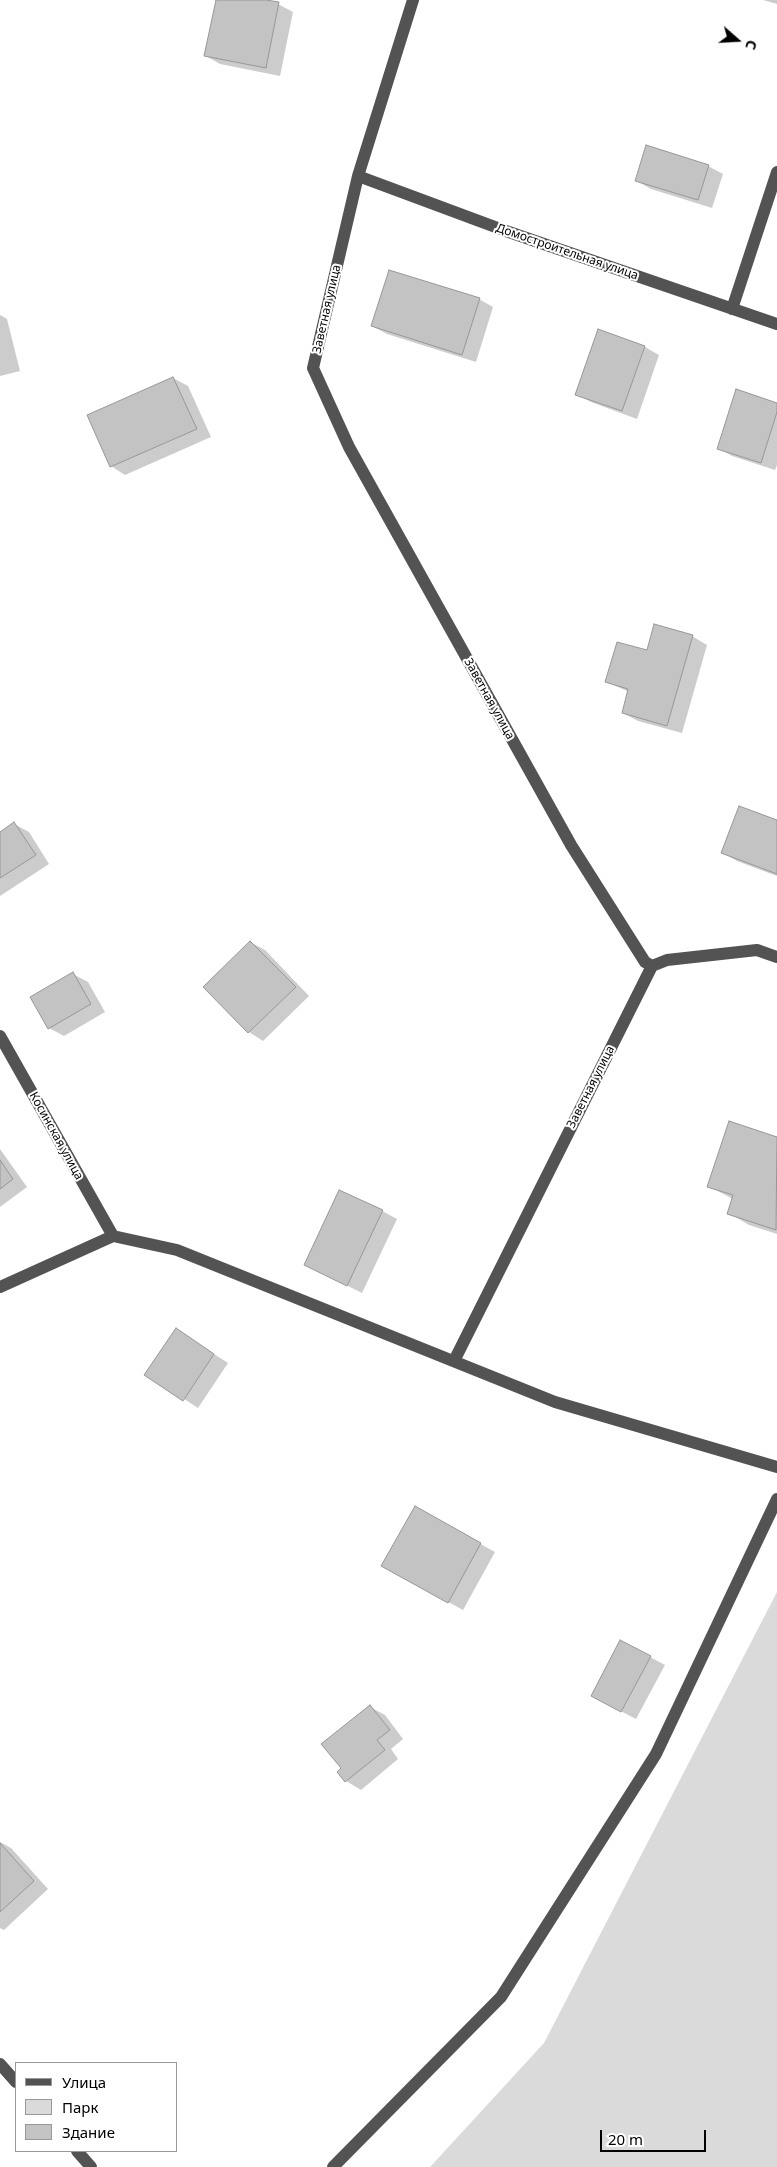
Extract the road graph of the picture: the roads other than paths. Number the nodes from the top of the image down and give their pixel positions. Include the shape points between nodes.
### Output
1 (413, 0) edge
2 (777, 172) edge
3 (358, 176) junction
4 (732, 309) junction
5 (777, 324) edge
6 (777, 957) edge
7 (652, 966) junction
8 (0, 1036) edge
9 (113, 1236) junction
10 (0, 1287) edge
11 (454, 1362) junction
12 (777, 1467) edge
13 (777, 1499) edge
14 (0, 2064) edge
15 (15, 2081) edge
16 (78, 2152) edge
17 (91, 2167) edge
18 (333, 2167) edge

1 - 3 street, Заветная улица
2 - 4 street
3 - 4 street, Домостроительная улица
3 - 7 street, Заветная улица via 313,368 349,447 571,844 645,962
4 - 5 street, Домостроительная улица
6 - 7 street via 757,950 667,960
7 - 11 street, Заветная улица
8 - 9 street, Косинская улица
9 - 10 street
9 - 11 street via 177,1250
11 - 12 street via 555,1402
13 - 18 street via 656,1754 501,1997
14 - 15 street
16 - 17 street

